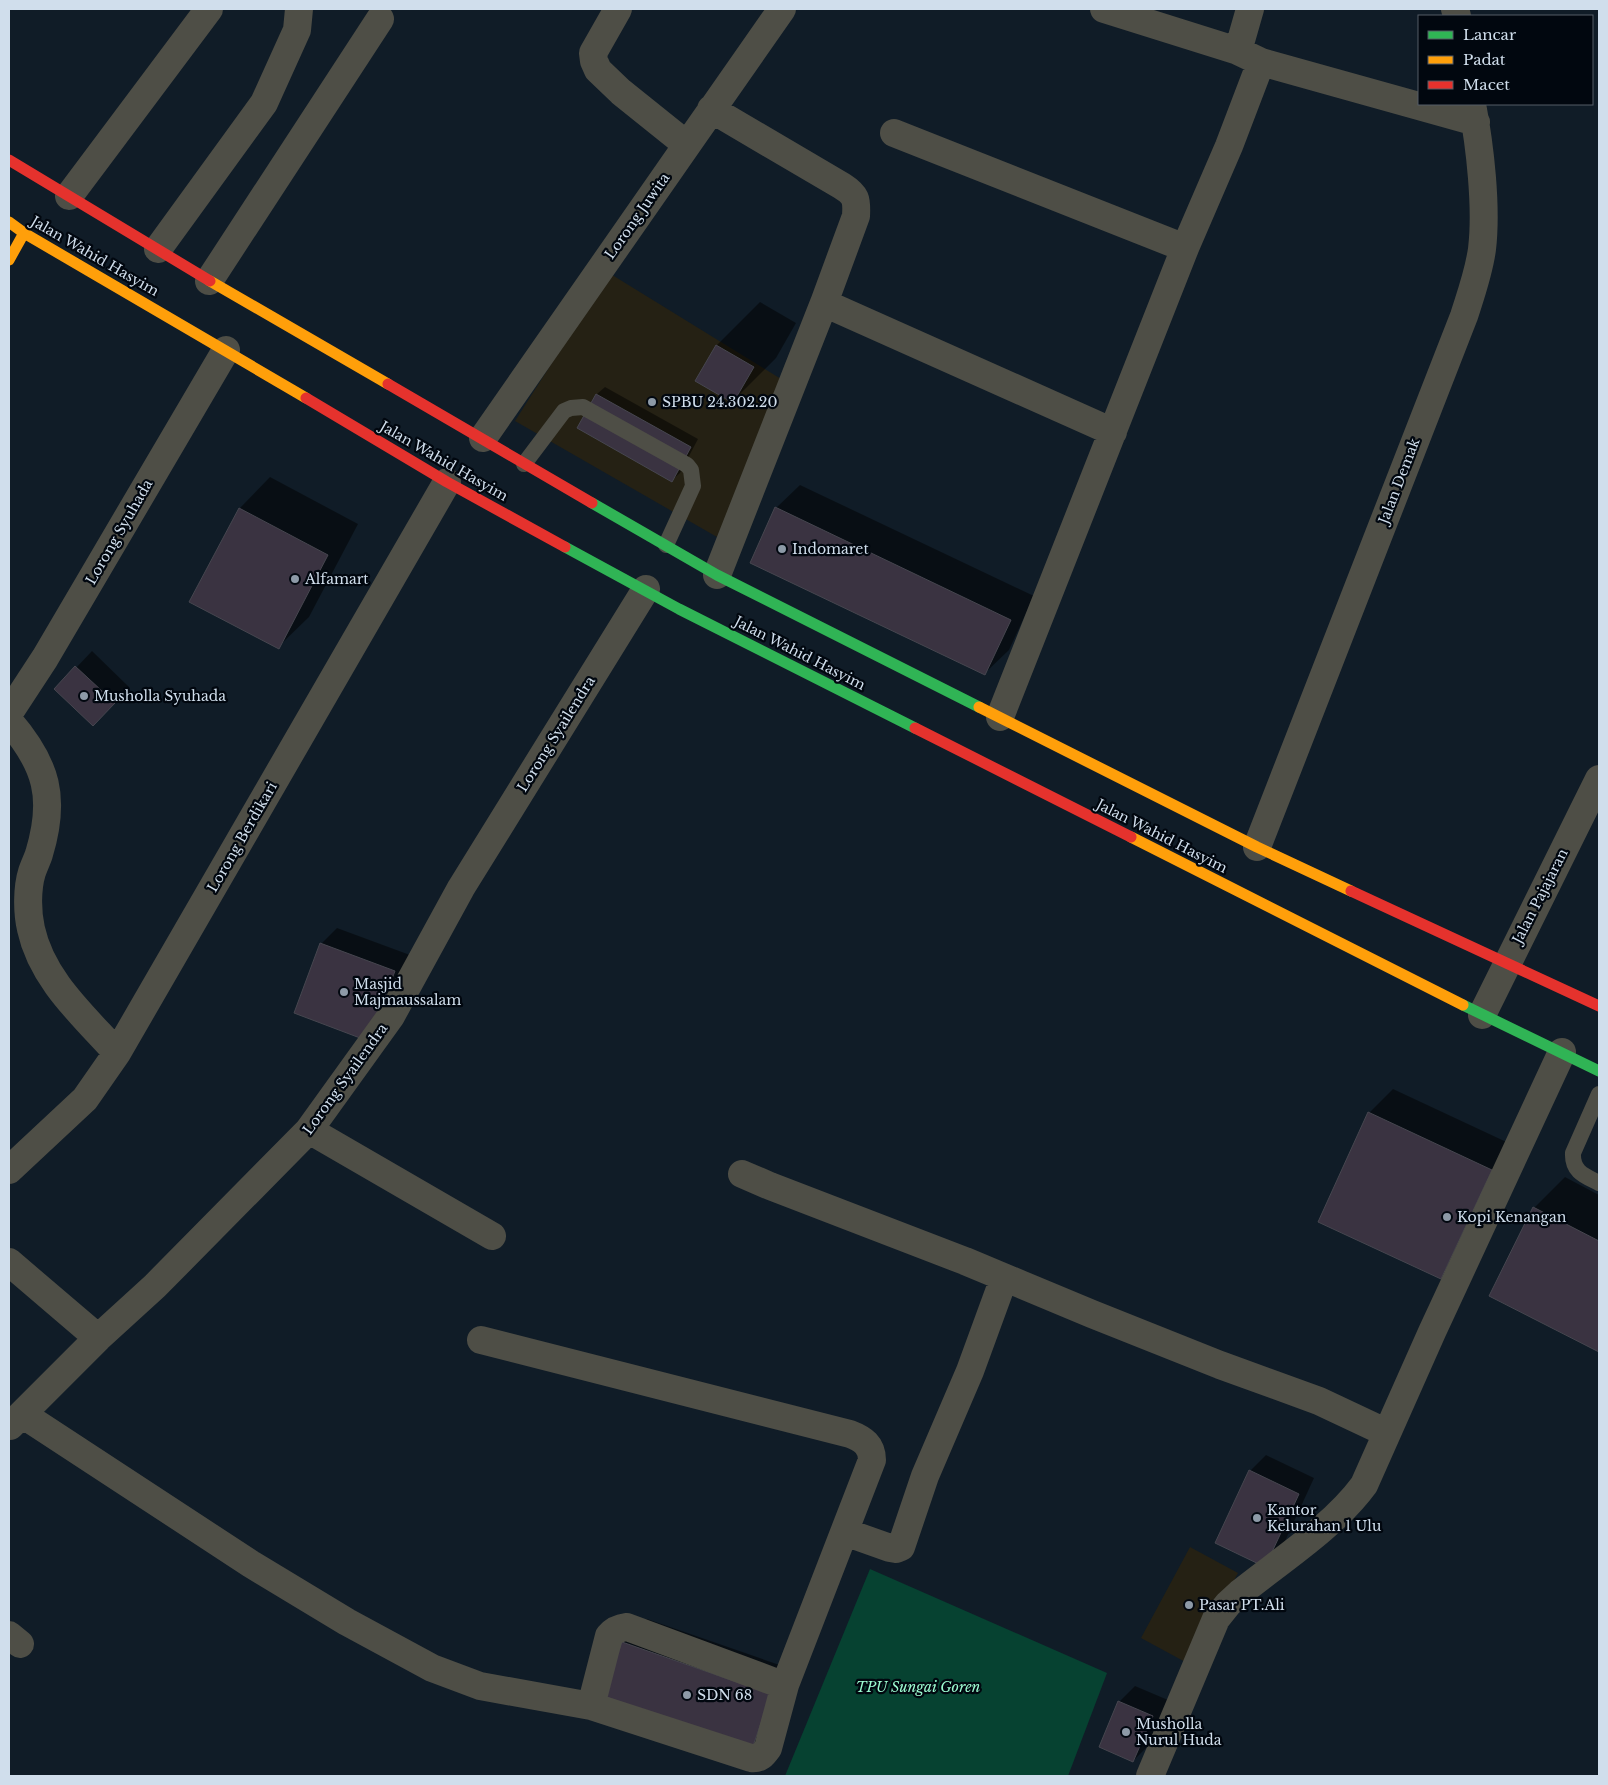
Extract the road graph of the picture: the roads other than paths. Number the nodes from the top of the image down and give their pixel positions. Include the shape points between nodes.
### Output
1 (209, 9) edge
2 (298, 9) edge
3 (618, 9) edge
4 (782, 9) edge
5 (1104, 9) edge
6 (1250, 9) edge
7 (380, 19) dead end
8 (1250, 57) junction
9 (1418, 99) edge
10 (1442, 105) edge
11 (711, 109) junction
12 (1474, 113) edge
13 (894, 133) dead end
14 (687, 145) junction
15 (9, 160) edge
16 (69, 196) junction
17 (9, 222) edge
18 (24, 233) junction
19 (1185, 248) junction
20 (158, 249) junction
21 (9, 260) edge
22 (209, 281) junction
23 (824, 303) junction
24 (226, 350) junction
25 (1113, 432) junction
26 (483, 438) junction
27 (524, 464) junction
28 (447, 482) junction
29 (666, 545) junction
30 (717, 576) junction
31 (646, 589) junction
32 (9, 713) edge
33 (1000, 717) junction
34 (9, 721) edge
35 (1599, 778) edge
36 (1257, 847) junction
37 (1507, 962) junction
38 (1599, 1006) edge
39 (1482, 1015) junction
40 (1562, 1052) junction
41 (117, 1053) junction
42 (1599, 1072) edge
43 (1599, 1094) edge
44 (309, 1130) junction
45 (9, 1170) edge
46 (742, 1174) dead end
47 (1599, 1183) edge
48 (492, 1236) dead end
49 (9, 1262) edge
50 (1004, 1278) junction
51 (98, 1338) junction
52 (481, 1340) dead end
53 (15, 1420) edge
54 (1387, 1433) junction
55 (845, 1532) junction
56 (785, 1684) junction
57 (591, 1706) junction
58 (1150, 1776) edge

1 - 16 street
2 - 20 street via 297,30 264,103
3 - 14 street via 593,53 598,70
4 - 11 street, Lorong Juwita
5 - 8 street
6 - 8 street
7 - 22 street
8 - 9 street
8 - 19 street via 1229,146
10 - 12 street
11 - 14 street, Lorong Juwita
11 - 23 street via 852,193 857,205 856,216
12 - 36 street, Jalan Demak via 1483,224 1476,277
13 - 19 street
14 - 26 street, Lorong Juwita
15 - 16 main road
16 - 20 main road
17 - 18 main road, Jalan Wahid Hasyim
18 - 21 main road
18 - 24 main road, Jalan Wahid Hasyim
19 - 25 street
20 - 22 main road
22 - 26 main road
23 - 25 street
23 - 30 street
24 - 28 main road, Jalan Wahid Hasyim
24 - 32 street, Lorong Syuhada via 45,658
25 - 33 street
26 - 27 main road
27 - 29 main road
27 - 29 lane via 564,411 577,407 687,465 693,486
28 - 31 main road, Jalan Wahid Hasyim
28 - 41 street, Lorong Berdikari
29 - 30 main road
30 - 33 main road
31 - 39 main road, Jalan Wahid Hasyim via 679,609
31 - 44 street, Lorong Syailendra via 461,888 391,1016
33 - 36 main road
34 - 41 street via 24,738 40,767 48,795 44,835 32,874 28,903 31,929 58,988
35 - 37 street, Jalan Pajajaran
36 - 37 main road
37 - 38 main road
37 - 39 street, Jalan Pajajaran
39 - 40 main road, Jalan Wahid Hasyim
40 - 42 main road, Jalan Wahid Hasyim
40 - 54 street
41 - 45 street, Lorong Berdikari via 85,1099
43 - 47 lane via 1573,1159 1580,1174
44 - 48 street
44 - 51 street, Lorong Syailendra via 155,1286
46 - 50 street
49 - 51 street
50 - 54 street via 1319,1401
50 - 55 street via 970,1371 925,1476 901,1547 890,1548
51 - 53 street, Lorong Syailendra
52 - 55 street via 861,1439 870,1447 872,1460
53 - 57 street via 347,1622 432,1668 480,1686
54 - 58 street via 1364,1485 1349,1504 1240,1593 1216,1619
55 - 56 street
56 - 57 street via 768,1748 757,1759
56 - 57 street via 627,1627 613,1631 609,1636

